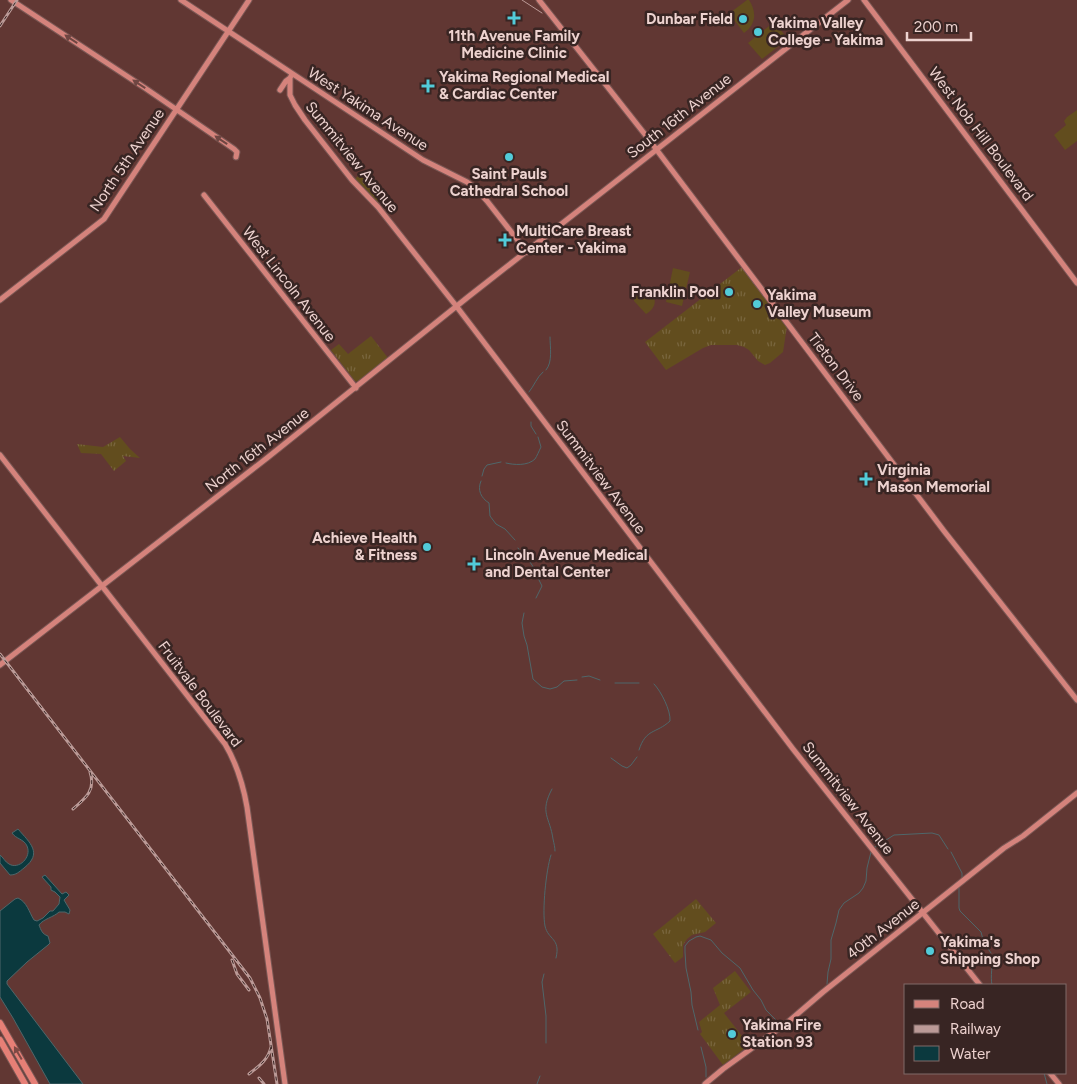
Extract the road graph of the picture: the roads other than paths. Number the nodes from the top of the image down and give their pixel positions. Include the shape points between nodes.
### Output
1 (11, 0) edge
2 (181, 0) edge
3 (249, 0) edge
4 (539, 0) edge
5 (848, 0) edge
6 (858, 0) edge
7 (865, 2) edge
8 (228, 31) junction
9 (291, 76) junction
10 (289, 88) junction
11 (176, 109) junction
12 (656, 150) junction
13 (236, 157) dead end
14 (204, 195) dead end
15 (527, 252) junction
16 (1077, 283) edge
17 (0, 300) edge
18 (456, 308) junction
19 (356, 388) junction
20 (0, 455) edge
21 (102, 586) junction
22 (0, 664) edge
23 (1077, 700) edge
24 (1077, 793) edge
25 (924, 913) junction
26 (979, 984) edge
27 (0, 1023) edge
28 (0, 1040) edge
29 (25, 1084) edge
30 (34, 1084) edge
31 (285, 1084) edge
32 (705, 1084) edge

11 -> 1 main road
2 - 8 main road, West Yakima Avenue
3 - 8 main road, North 5th Avenue
4 - 12 main road, Tieton Drive
5 - 12 main road, South 16th Avenue
6 - 7 main road
7 - 16 main road, West Nob Hill Boulevard
8 - 9 main road, West Yakima Avenue
8 - 11 main road, North 5th Avenue
9 - 10 main road, Summitview Avenue
9 - 10 main road via 280,90
9 - 15 main road, West Yakima Avenue via 423,160 467,182 487,201
10 - 18 main road, Summitview Avenue via 293,102 305,120
13 -> 11 main road via 234,149
11 - 17 main road, North 5th Avenue via 104,219
12 - 15 main road, South 16th Avenue
12 - 23 main road, Tieton Drive via 885,454
14 - 19 main road, West Lincoln Avenue
15 - 18 main road, North 16th Avenue
18 - 19 main road, North 16th Avenue
18 - 25 main road, Summitview Avenue via 793,749
19 - 21 main road, North 16th Avenue
20 - 21 main road, Fruitvale Boulevard
21 - 22 main road, North 16th Avenue
21 - 31 main road, Fruitvale Boulevard via 224,743 237,766 247,806
24 - 25 main road, 40th Avenue
25 - 26 main road, Summitview Avenue
25 - 32 main road, 40th Avenue
30 -> 27 highway
28 - 29 highway

